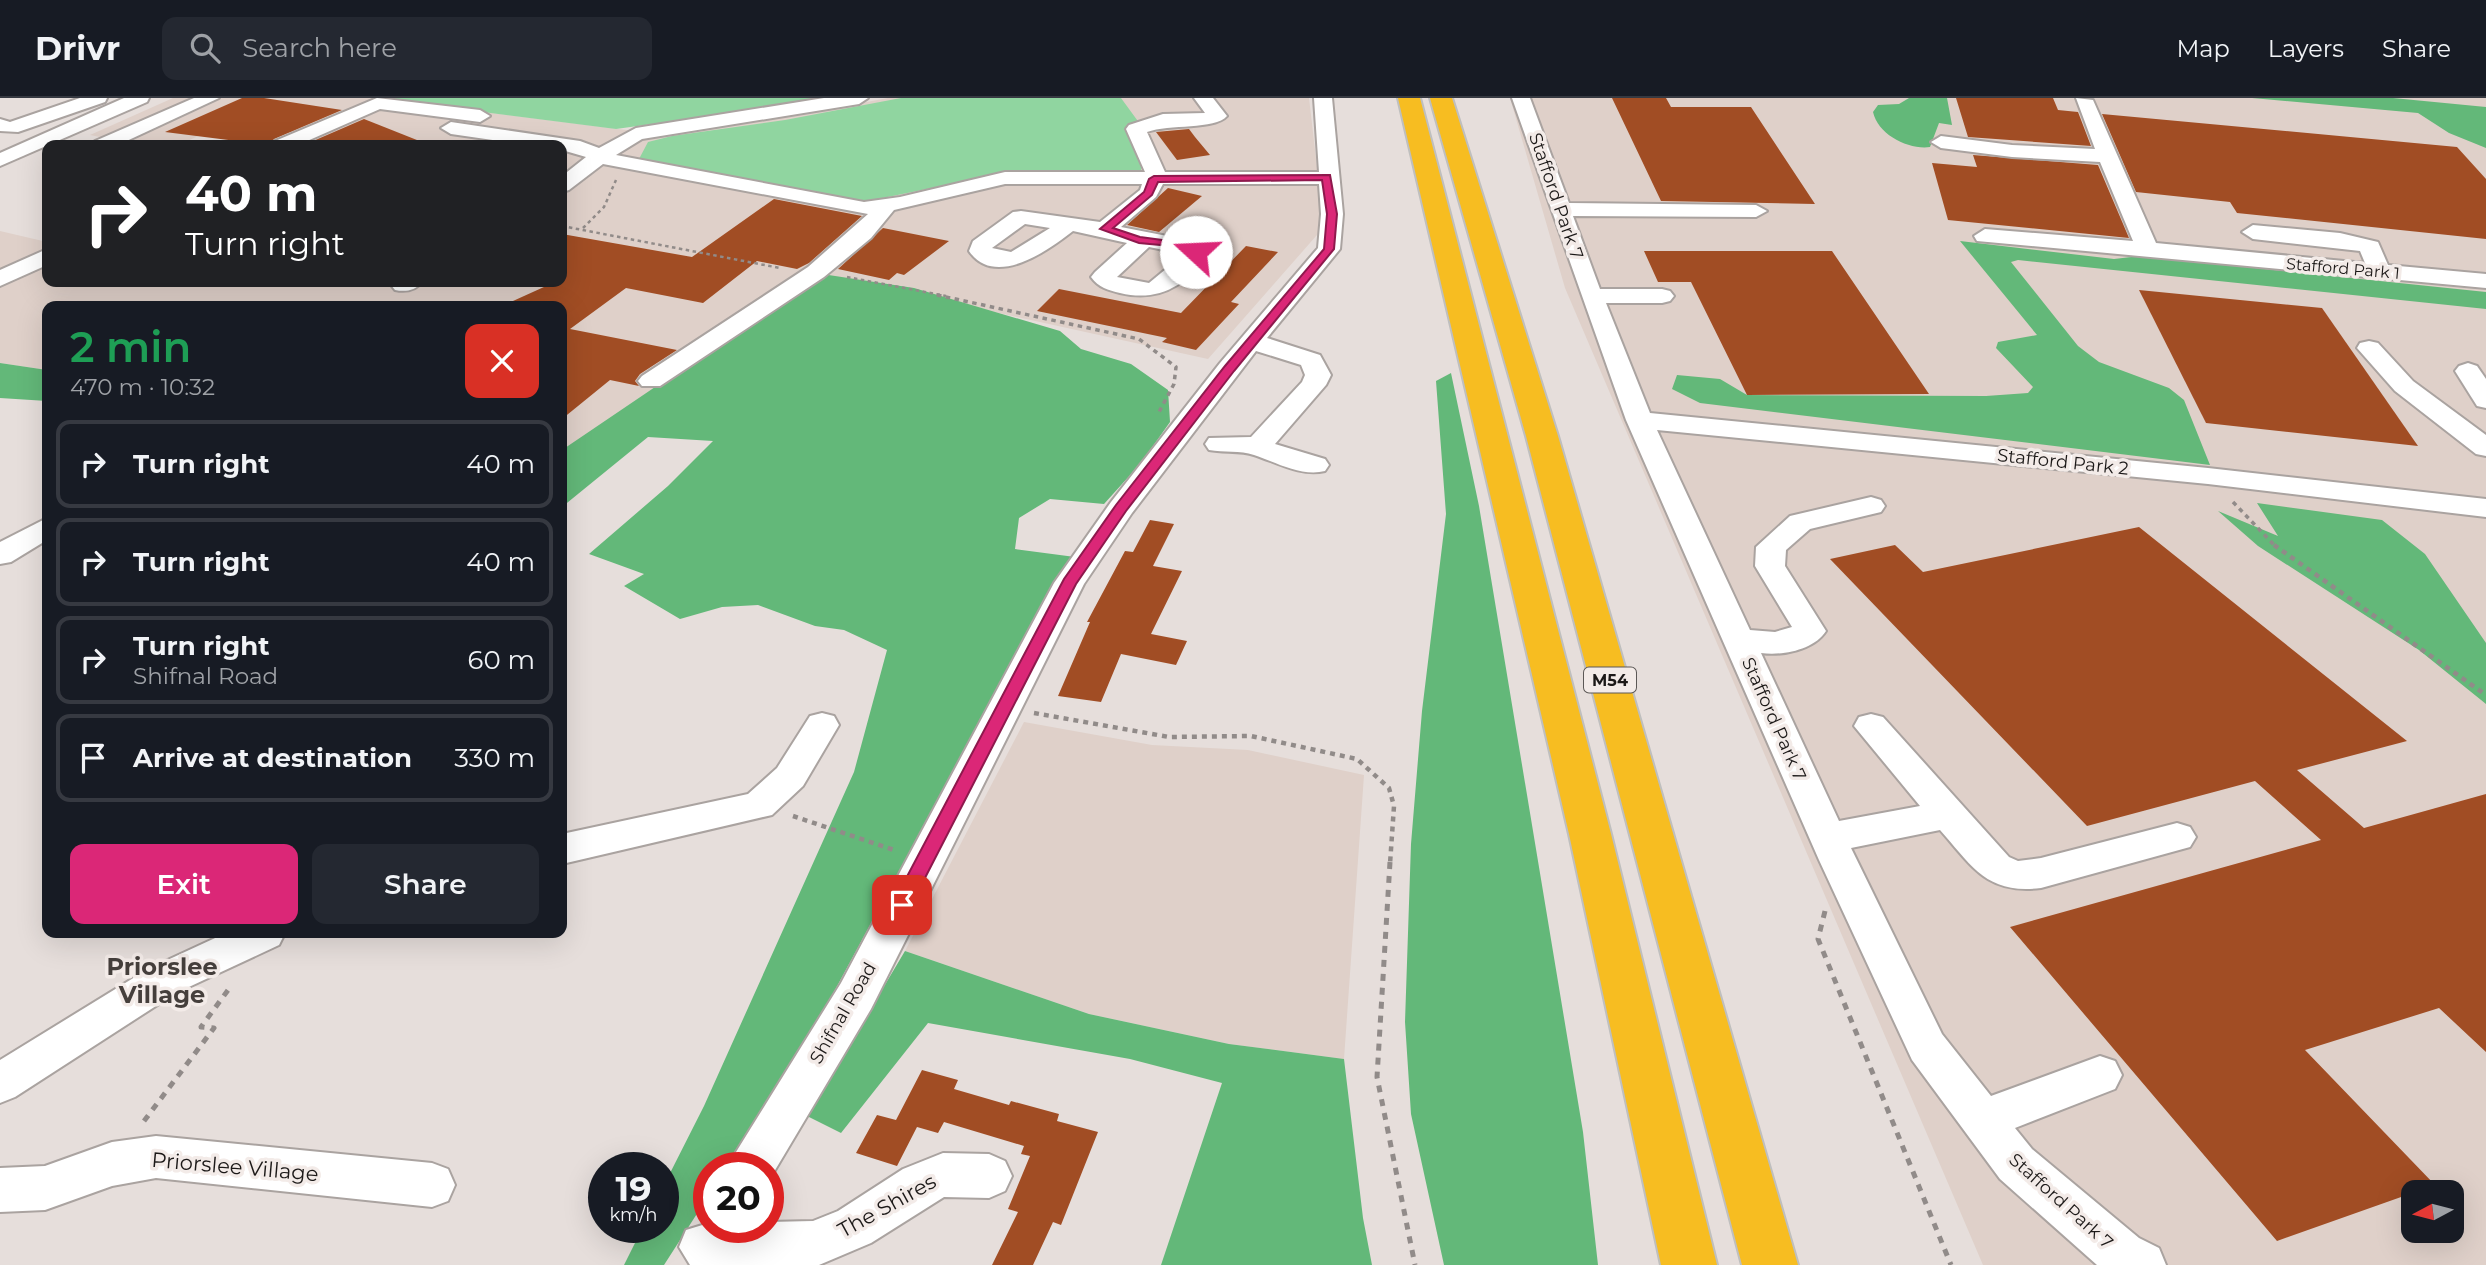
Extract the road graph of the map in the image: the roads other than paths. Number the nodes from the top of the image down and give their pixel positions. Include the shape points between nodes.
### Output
1 (98, 98) edge
2 (140, 98) edge
3 (210, 98) edge
4 (859, 98) edge
5 (1203, 98) edge
6 (1323, 98) edge
7 (1409, 98) edge
8 (1441, 98) edge
9 (1521, 98) edge
10 (2084, 100) dead end
11 (5, 126) edge
12 (451, 128) dead end
13 (55, 137) junction
14 (48, 140) edge
15 (70, 140) edge
16 (113, 140) edge
17 (293, 140) edge
18 (532, 140) edge
19 (42, 142) edge
20 (1941, 142) dead end
21 (567, 145) edge
22 (600, 156) junction
23 (2107, 156) junction
24 (0, 160) edge
25 (1327, 177) junction
26 (1154, 179) junction
27 (567, 182) edge
28 (886, 206) junction
29 (1560, 209) junction
30 (1756, 211) dead end
31 (1068, 224) dead end
32 (1105, 229) junction
33 (2253, 232) dead end
34 (1985, 236) dead end
35 (1139, 240) dead end
36 (2370, 247) junction
37 (2147, 248) junction
38 (42, 258) edge
39 (2486, 259) edge
40 (2379, 271) junction
41 (0, 279) edge
42 (2486, 281) edge
43 (1591, 296) junction
44 (1662, 296) dead end
45 (1253, 342) junction
46 (2369, 348) dead end
47 (2468, 371) dead end
48 (651, 381) dead end
49 (2486, 400) edge
50 (1639, 420) junction
51 (2485, 439) edge
52 (1219, 444) dead end
53 (1258, 446) junction
54 (1315, 465) dead end
55 (1871, 506) dead end
56 (2486, 508) edge
57 (42, 530) edge
58 (0, 555) edge
59 (1737, 639) junction
60 (822, 725) dead end
61 (1871, 726) dead end
62 (1948, 814) junction
63 (2177, 837) dead end
64 (567, 848) edge
65 (1833, 849) junction
66 (254, 938) edge
67 (2100, 1075) dead end
68 (0, 1083) edge
69 (1982, 1120) junction
70 (761, 1152) edge
71 (989, 1176) dead end
72 (432, 1185) dead end
73 (0, 1190) edge
74 (704, 1246) edge
75 (2128, 1262) edge
76 (1689, 1265) edge
77 (1770, 1265) edge

1 - 11 street
2 - 13 street
3 - 16 street
4 - 22 street via 636,134
5 - 26 street via 1217,116 1204,120 1158,113 1136,129 1155,165
6 - 25 street, Shifnal Road
7 - 76 highway via 1590,834
8 - 77 highway, M54 via 1542,436
9 - 29 street, Stafford Park 7
10 - 23 street
11 - 13 street
12 - 18 street
13 - 14 street
13 - 15 street
17 - 22 street via 379,103 586,133 596,142
19 - 24 street
20 - 23 street
21 - 22 street
22 - 27 street
22 - 28 street via 836,205
23 - 37 street
25 - 26 street
25 - 45 street, Shifnal Road via 1332,214 1329,249
26 - 28 street via 1005,178
26 - 32 street via 1149,193
28 - 48 street via 863,233 814,273
29 - 30 street via 1628,214
29 - 43 street, Stafford Park 7
31 - 32 street
32 - 35 street
33 - 36 street
34 - 37 street, Stafford Park 1
36 - 39 street
36 - 40 street
37 - 40 street, Stafford Park 1
38 - 41 street
40 - 42 street, Stafford Park 1
43 - 44 street
43 - 50 street, Stafford Park 7
45 - 53 street via 1311,360 1318,375
45 - 70 street, Shifnal Road via 1129,498 1069,583 856,996
46 - 51 street via 2404,386
47 - 49 street
50 - 56 street, Stafford Park 2
50 - 59 street, Stafford Park 7
52 - 53 street
53 - 54 street
55 - 59 street via 1800,522 1771,547 1770,566 1810,631 1791,643
57 - 58 street
59 - 65 street, Stafford Park 7
60 - 64 street via 790,777 759,805
61 - 62 street
62 - 63 street via 1996,868 2017,876
62 - 65 street
65 - 69 street, Stafford Park 7 via 1927,1047
66 - 68 street via 162,981
67 - 69 street
69 - 75 street, Stafford Park 7 via 2016,1164
71 - 74 street, The Shires via 943,1175 854,1227 813,1244
72 - 73 street, Priorslee Village via 156,1157 112,1164 45,1188

